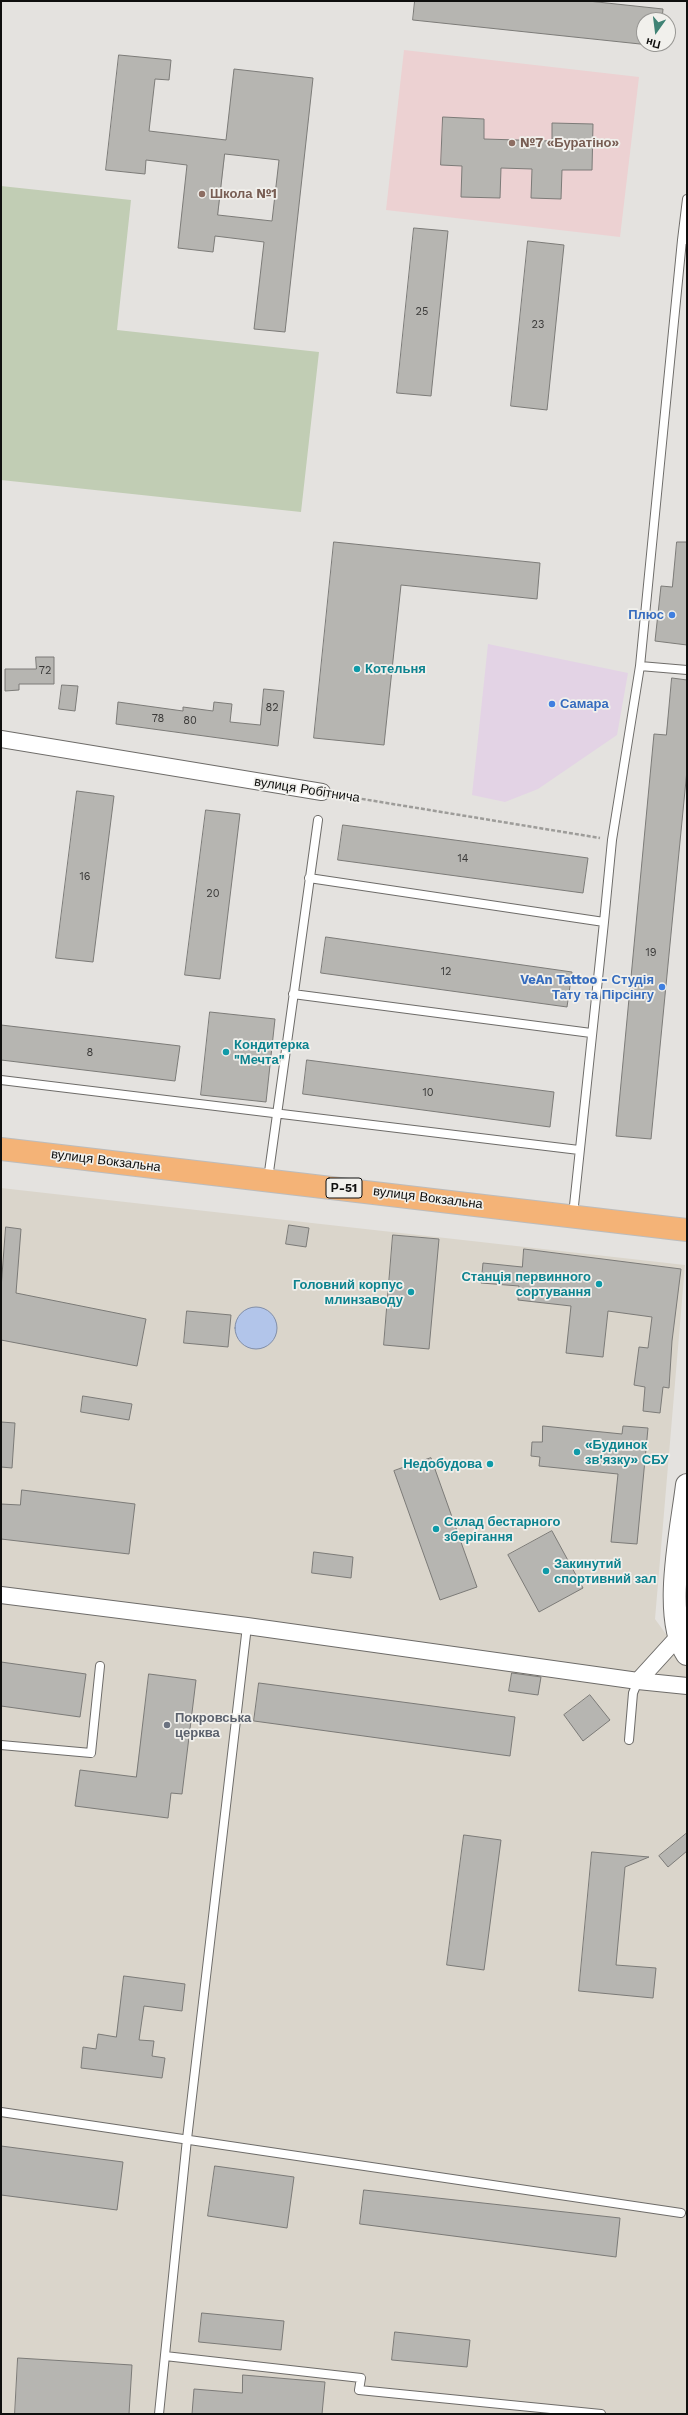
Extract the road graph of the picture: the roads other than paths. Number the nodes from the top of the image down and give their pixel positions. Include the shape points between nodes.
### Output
1 (687, 199) edge
2 (685, 240) edge
3 (640, 666) junction
4 (687, 670) edge
5 (1, 739) edge
6 (322, 792) road end
7 (318, 820) dead end
8 (309, 878) junction
9 (604, 922) junction
10 (293, 994) junction
11 (591, 1033) junction
12 (1, 1080) edge
13 (279, 1112) junction
14 (1, 1149) edge
15 (579, 1150) junction
16 (268, 1179) junction
17 (573, 1215) junction
18 (687, 1230) edge
19 (687, 1485) edge
20 (1, 1595) edge
21 (246, 1626) junction
22 (683, 1646) edge
23 (100, 1666) dead end
24 (638, 1681) junction
25 (687, 1686) edge
26 (629, 1740) dead end
27 (1, 1745) edge
28 (1, 2112) edge
29 (187, 2139) junction
30 (681, 2213) dead end
31 (165, 2356) junction
32 (159, 2414) edge
33 (601, 2414) edge

1 - 2 lane
2 - 3 lane
3 - 4 lane
3 - 9 lane via 612,840
5 - 6 street, вулиця Робітнича
7 - 8 lane
8 - 9 lane
8 - 10 lane
9 - 11 lane
10 - 11 lane
10 - 13 lane
11 - 15 lane
12 - 13 lane
13 - 15 lane
13 - 16 lane
14 - 16 main road, вулиця Вокзальна / Р-51
15 - 17 lane
16 - 17 main road, вулиця Вокзальна / Р-51
17 - 18 main road, вулиця Вокзальна / Р-51
19 - 22 street via 675,1586 674,1621
20 - 21 street
21 - 24 street
21 - 29 lane
22 - 24 street
23 - 27 lane via 91,1753
24 - 25 street
24 - 26 lane via 633,1693
28 - 29 lane
29 - 30 lane
29 - 31 lane
31 - 32 lane
31 - 33 lane via 361,2378 359,2390

